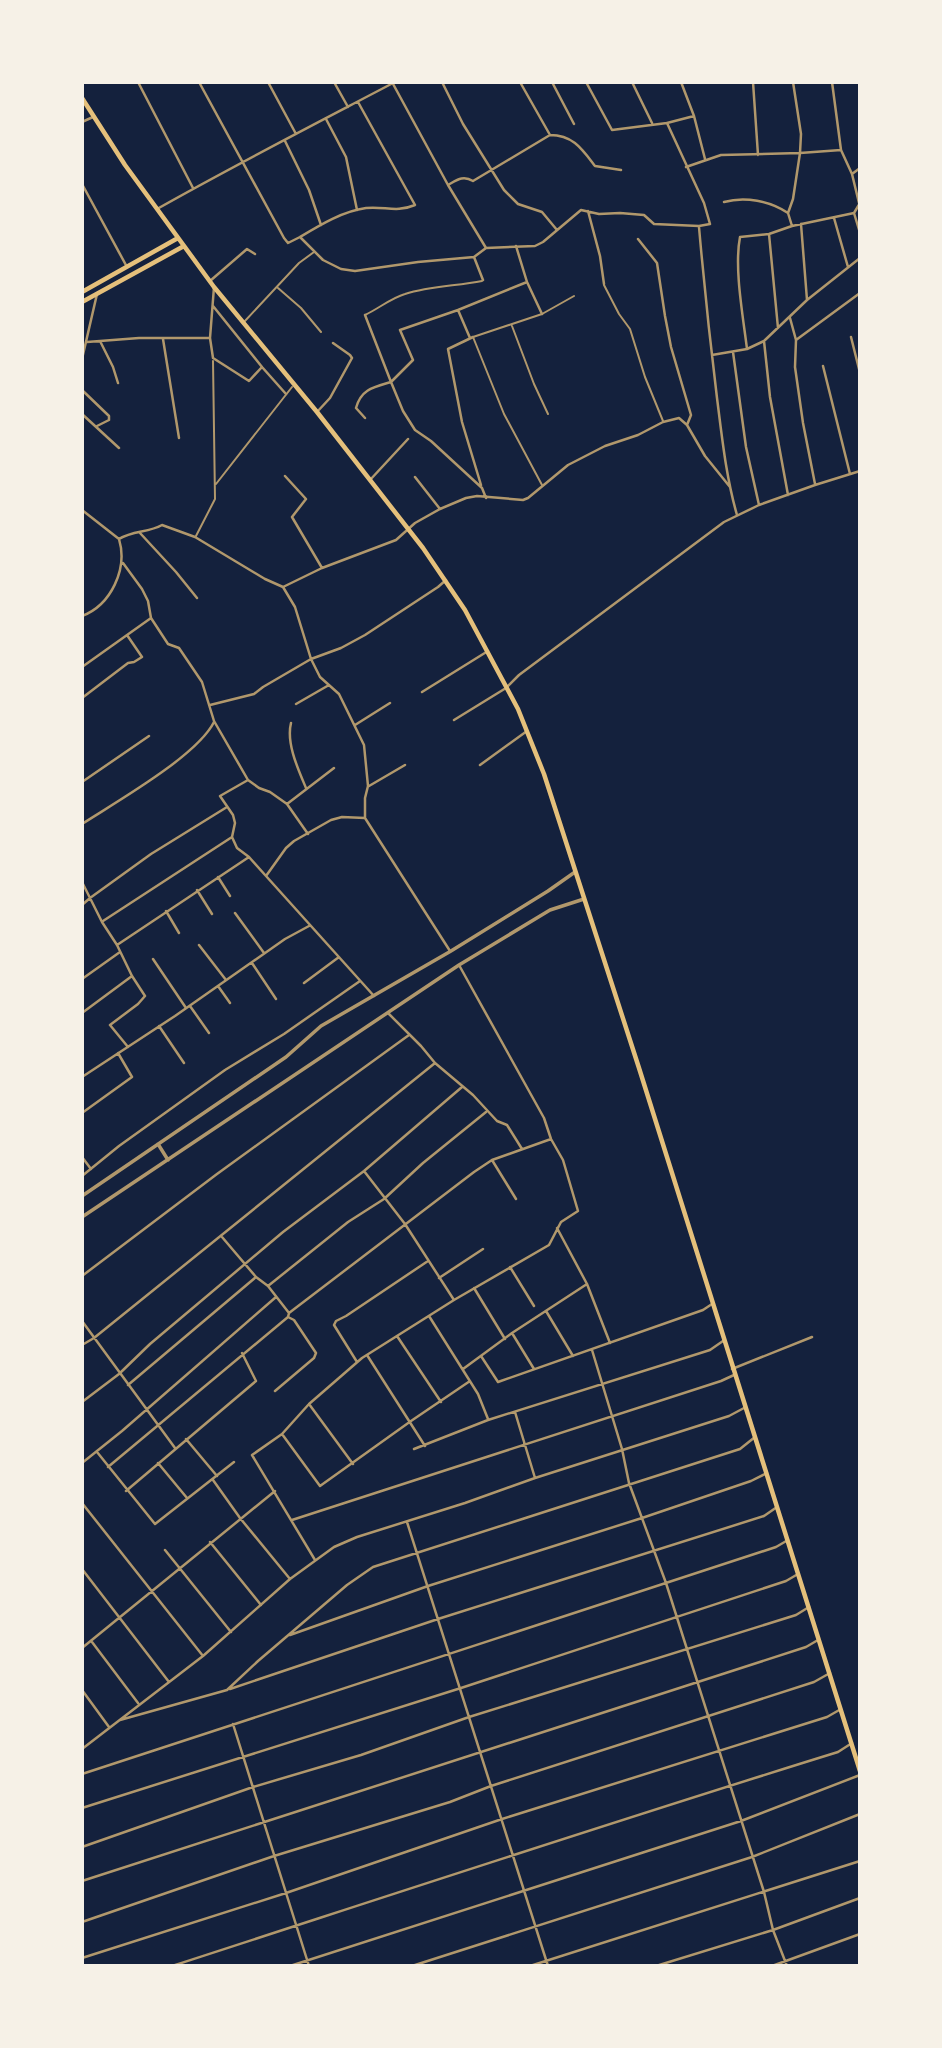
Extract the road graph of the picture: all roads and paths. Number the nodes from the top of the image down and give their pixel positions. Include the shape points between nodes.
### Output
1 (138, 82) edge
2 (199, 82) edge
3 (268, 82) edge
4 (334, 82) edge
5 (442, 82) edge
6 (520, 82) edge
7 (552, 82) edge
8 (586, 82) edge
9 (632, 82) edge
10 (681, 82) edge
11 (753, 82) edge
12 (793, 82) edge
13 (832, 82) edge
14 (393, 83) edge
15 (82, 98) edge
16 (358, 102) junction
17 (348, 107) junction
18 (694, 116) junction
19 (93, 117) junction
20 (326, 119) junction
21 (82, 122) edge
22 (652, 123) junction
23 (667, 123) junction
24 (574, 124) dead end
25 (296, 134) junction
26 (550, 135) junction
27 (285, 141) junction
28 (841, 150) junction
29 (800, 153) junction
30 (758, 155) junction
31 (705, 159) junction
32 (242, 161) junction
33 (686, 167) junction
34 (860, 168) edge
35 (490, 170) junction
36 (621, 170) dead end
37 (852, 174) junction
38 (82, 184) edge
39 (448, 185) junction
40 (193, 188) junction
41 (724, 202) dead end
42 (859, 203) edge
43 (156, 209) junction
44 (357, 211) junction
45 (588, 211) junction
46 (854, 212) junction
47 (788, 213) junction
48 (834, 218) junction
49 (321, 225) junction
50 (801, 225) junction
51 (699, 226) junction
52 (792, 226) junction
53 (556, 230) junction
54 (860, 233) edge
55 (769, 234) junction
56 (300, 237) junction
57 (178, 239) junction
58 (638, 239) dead end
59 (184, 246) junction
60 (516, 246) junction
61 (486, 248) junction
62 (314, 252) junction
63 (255, 254) dead end
64 (474, 257) junction
65 (860, 258) edge
66 (127, 267) junction
67 (848, 267) junction
68 (483, 280) joint
69 (210, 281) junction
70 (527, 282) junction
71 (604, 284) joint
72 (278, 287) junction
73 (214, 288) junction
74 (82, 292) edge
75 (860, 293) edge
76 (97, 294) junction
77 (574, 296) dead end
78 (807, 300) junction
79 (82, 302) edge
80 (213, 306) junction
81 (458, 310) junction
82 (542, 314) junction
83 (365, 315) joint
84 (790, 318) junction
85 (243, 322) junction
86 (512, 325) junction
87 (779, 329) junction
88 (321, 332) dead end
89 (851, 337) dead end
90 (210, 338) junction
91 (471, 338) junction
92 (163, 339) junction
93 (796, 340) junction
94 (100, 341) junction
95 (764, 341) junction
96 (87, 342) junction
97 (333, 343) dead end
98 (747, 349) junction
99 (733, 352) junction
100 (712, 355) junction
101 (213, 358) junction
102 (82, 359) edge
103 (823, 366) dead end
104 (262, 367) junction
105 (860, 373) edge
106 (118, 383) dead end
107 (391, 383) junction
108 (294, 384) junction
109 (82, 390) edge
110 (286, 394) junction
111 (317, 412) junction
112 (82, 414) edge
113 (548, 414) dead end
114 (365, 418) dead end
115 (663, 422) junction
116 (687, 425) junction
117 (97, 426) junction
118 (179, 438) dead end
119 (408, 439) dead end
120 (120, 448) dead end
121 (860, 471) edge
122 (850, 474) junction
123 (285, 476) dead end
124 (415, 477) dead end
125 (370, 480) junction
126 (215, 485) junction
127 (816, 485) junction
128 (542, 486) junction
129 (730, 487) junction
130 (482, 488) junction
131 (788, 495) junction
132 (486, 498) junction
133 (759, 505) junction
134 (440, 509) junction
135 (82, 510) edge
136 (737, 515) junction
137 (407, 529) junction
138 (140, 533) junction
139 (195, 537) junction
140 (119, 539) junction
141 (122, 563) junction
142 (322, 568) junction
143 (446, 580) junction
144 (283, 587) junction
145 (197, 598) dead end
146 (82, 617) edge
147 (151, 618) junction
148 (127, 635) junction
149 (488, 651) junction
150 (311, 659) junction
151 (82, 667) edge
152 (329, 685) junction
153 (506, 688) junction
154 (422, 692) dead end
155 (82, 698) edge
156 (390, 703) dead end
157 (296, 704) dead end
158 (209, 705) junction
159 (454, 720) dead end
160 (214, 721) junction
161 (291, 723) dead end
162 (355, 725) junction
163 (527, 731) junction
164 (149, 736) dead end
165 (405, 765) dead end
166 (480, 765) dead end
167 (334, 768) dead end
168 (248, 780) junction
169 (82, 782) edge
170 (368, 786) junction
171 (306, 788) junction
172 (287, 804) junction
173 (227, 807) junction
174 (365, 818) junction
175 (82, 824) edge
176 (309, 834) junction
177 (232, 837) junction
178 (249, 857) junction
179 (575, 872) junction
180 (267, 876) junction
181 (218, 877) junction
182 (82, 882) edge
183 (197, 890) junction
184 (230, 896) dead end
185 (90, 898) junction
186 (584, 899) junction
187 (82, 905) edge
188 (166, 911) junction
189 (212, 914) dead end
190 (235, 914) dead end
191 (102, 922) junction
192 (310, 926) junction
193 (179, 933) dead end
194 (117, 944) junction
195 (199, 945) dead end
196 (451, 951) junction
197 (120, 952) junction
198 (264, 954) junction
199 (339, 957) junction
200 (153, 959) dead end
201 (252, 963) junction
202 (459, 965) junction
203 (132, 976) junction
204 (82, 979) edge
205 (226, 980) junction
206 (360, 981) junction
207 (304, 983) dead end
208 (218, 986) junction
209 (374, 996) junction
210 (276, 999) dead end
211 (230, 1003) dead end
212 (188, 1007) junction
213 (82, 1013) edge
214 (388, 1013) junction
215 (159, 1026) junction
216 (209, 1033) dead end
217 (409, 1035) junction
218 (128, 1047) junction
219 (118, 1053) junction
220 (184, 1063) dead end
221 (435, 1063) junction
222 (82, 1077) edge
223 (462, 1087) junction
224 (486, 1112) junction
225 (82, 1113) edge
226 (551, 1139) junction
227 (158, 1144) junction
228 (522, 1149) junction
229 (82, 1157) edge
230 (168, 1160) junction
231 (492, 1160) junction
232 (91, 1169) junction
233 (364, 1171) junction
234 (82, 1176) edge
235 (82, 1196) edge
236 (384, 1199) junction
237 (516, 1199) dead end
238 (82, 1217) edge
239 (405, 1224) junction
240 (557, 1228) junction
241 (221, 1237) junction
242 (484, 1249) dead end
243 (428, 1261) junction
244 (246, 1265) junction
245 (510, 1268) junction
246 (82, 1276) edge
247 (256, 1277) junction
248 (439, 1278) junction
249 (587, 1284) junction
250 (268, 1286) junction
251 (474, 1288) junction
252 (276, 1297) junction
253 (454, 1300) junction
254 (712, 1304) junction
255 (534, 1307) dead end
256 (546, 1311) junction
257 (288, 1315) junction
258 (429, 1315) junction
259 (82, 1321) edge
260 (512, 1333) junction
261 (397, 1336) junction
262 (812, 1337) dead end
263 (94, 1338) junction
264 (505, 1339) junction
265 (723, 1341) junction
266 (610, 1343) junction
267 (82, 1345) edge
268 (592, 1350) junction
269 (242, 1353) junction
270 (366, 1355) junction
271 (481, 1356) junction
272 (573, 1356) junction
273 (357, 1362) junction
274 (463, 1369) junction
275 (534, 1369) junction
276 (733, 1372) junction
277 (119, 1374) junction
278 (470, 1381) junction
279 (602, 1384) junction
280 (128, 1385) junction
281 (275, 1391) dead end
282 (82, 1402) edge
283 (441, 1402) junction
284 (309, 1404) junction
285 (745, 1407) junction
286 (147, 1409) junction
287 (515, 1412) junction
288 (613, 1417) junction
289 (488, 1420) junction
290 (411, 1421) junction
291 (158, 1425) junction
292 (282, 1434) junction
293 (755, 1437) junction
294 (186, 1439) junction
295 (425, 1446) junction
296 (524, 1446) junction
297 (175, 1449) junction
298 (622, 1449) junction
299 (414, 1450) dead end
300 (97, 1452) junction
301 (234, 1462) dead end
302 (82, 1463) edge
303 (158, 1463) junction
304 (353, 1464) junction
305 (108, 1467) junction
306 (767, 1473) junction
307 (217, 1476) junction
308 (535, 1478) junction
309 (213, 1480) junction
310 (629, 1483) junction
311 (126, 1490) junction
312 (275, 1491) junction
313 (188, 1500) junction
314 (82, 1503) edge
315 (777, 1507) junction
316 (240, 1518) junction
317 (642, 1518) junction
318 (291, 1521) junction
319 (406, 1521) junction
320 (788, 1540) junction
321 (210, 1542) junction
322 (165, 1550) dead end
323 (655, 1550) junction
324 (417, 1552) junction
325 (315, 1560) junction
326 (82, 1569) edge
327 (180, 1570) junction
328 (798, 1574) junction
329 (290, 1579) junction
330 (666, 1583) junction
331 (428, 1586) junction
332 (151, 1592) junction
333 (261, 1605) junction
334 (809, 1607) junction
335 (676, 1615) junction
336 (120, 1619) junction
337 (438, 1619) junction
338 (231, 1632) junction
339 (288, 1636) junction
340 (818, 1640) junction
341 (92, 1642) junction
342 (82, 1648) edge
343 (687, 1649) junction
344 (448, 1654) junction
345 (203, 1656) junction
346 (830, 1673) junction
347 (169, 1682) junction
348 (697, 1682) junction
349 (461, 1688) junction
350 (82, 1690) edge
351 (227, 1690) junction
352 (139, 1704) junction
353 (841, 1709) junction
354 (709, 1716) junction
355 (469, 1717) junction
356 (118, 1721) junction
357 (233, 1724) junction
358 (110, 1728) junction
359 (852, 1743) junction
360 (82, 1748) edge
361 (719, 1751) junction
362 (481, 1753) junction
363 (242, 1757) junction
364 (860, 1773) edge
365 (82, 1774) edge
366 (491, 1786) junction
367 (729, 1786) junction
368 (253, 1787) junction
369 (82, 1808) edge
370 (860, 1814) edge
371 (502, 1819) junction
372 (741, 1821) junction
373 (264, 1822) junction
374 (82, 1847) edge
375 (514, 1854) junction
376 (274, 1856) junction
377 (752, 1857) junction
378 (860, 1861) edge
379 (82, 1881) edge
380 (524, 1890) junction
381 (764, 1892) junction
382 (286, 1893) junction
383 (860, 1898) edge
384 (82, 1922) edge
385 (296, 1926) junction
386 (536, 1926) junction
387 (773, 1930) junction
388 (860, 1934) edge
389 (82, 1958) edge
390 (308, 1960) junction
391 (547, 1960) junction
392 (786, 1964) edge
393 (172, 1966) edge
394 (290, 1966) edge
395 (309, 1966) edge
396 (412, 1966) edge
397 (530, 1966) edge
398 (548, 1966) edge
399 (656, 1966) edge
400 (772, 1966) edge

1 - 40 street
2 - 32 street
3 - 25 street
4 - 17 street
5 - 35 street
6 - 26 street
7 - 24 street
8 - 22 street via 612,130
9 - 22 street
10 - 18 street
11 - 30 street
12 - 29 street
13 - 28 street
14 - 16 street
14 - 39 street
15 - 19 main road
16 - 17 street
16 - 44 street via 415,205 403,210
17 - 20 street
18 - 23 street
18 - 31 street
19 - 21 street
19 - 43 main road
20 - 25 street
20 - 44 street via 346,157
22 - 23 street
23 - 33 street
25 - 27 street
26 - 35 street
26 - 36 street via 573,140 595,166
27 - 32 street
27 - 49 street
28 - 29 street
28 - 37 street
29 - 30 street
29 - 47 street
30 - 31 street
31 - 33 street
32 - 40 street
32 - 56 street via 288,243
33 - 51 street via 710,224
34 - 37 street
35 - 39 street via 473,181 460,178
35 - 53 street via 512,199 542,212
37 - 42 street
38 - 66 street
39 - 61 street
40 - 43 street
41 - 47 street via 737,198 756,201 777,205
42 - 46 street
43 - 57 main road
44 - 49 street
45 - 51 street via 644,215 654,223
45 - 53 street via 581,211
45 - 71 street
46 - 48 street
46 - 54 street
47 - 52 street
48 - 50 street
48 - 67 street
49 - 56 street
50 - 52 street
50 - 78 street
51 - 100 street
52 - 55 street
53 - 60 street via 535,246
55 - 87 street
55 - 98 street via 740,237 738,246
56 - 62 street
57 - 59 main road
57 - 66 main road
58 - 116 street via 657,263 671,348 691,415
59 - 69 main road
59 - 76 main road
60 - 61 street
60 - 70 street
61 - 64 street
62 - 64 street via 341,269 355,271
62 - 72 street
63 - 69 street via 247,249
64 - 68 street
65 - 67 street
66 - 74 main road
67 - 78 street
68 - 83 street via 401,295
69 - 73 main road
70 - 81 street
70 - 82 street
71 - 115 street via 631,329
72 - 85 street
72 - 88 street
73 - 80 street
73 - 85 main road
75 - 93 street
76 - 79 main road
76 - 96 street
77 - 82 street
78 - 84 street
80 - 90 street
80 - 104 street
81 - 91 street
81 - 107 street via 400,330 413,360
82 - 86 street
83 - 107 street
84 - 87 street
84 - 93 street
85 - 108 main road
86 - 91 street
86 - 113 street
87 - 95 street
89 - 105 street
90 - 92 street
90 - 101 street
91 - 128 street
91 - 130 street via 448,349 462,422
92 - 94 street
92 - 118 street
93 - 127 street via 803,423
94 - 96 street
94 - 106 street
95 - 98 street
95 - 131 street
96 - 102 street
97 - 111 street via 352,358
98 - 99 street
99 - 100 street
99 - 133 street
100 - 129 street
101 - 104 street via 249,381
101 - 126 street
103 - 122 street
104 - 110 street
107 - 114 street via 362,393 356,408
107 - 130 street via 415,430
108 - 110 street
108 - 111 main road
109 - 117 street via 108,414 109,420
110 - 126 street
111 - 125 main road
112 - 117 street
115 - 116 street via 679,418
115 - 128 street via 589,453
116 - 129 street
117 - 120 street
119 - 125 street
121 - 122 street
122 - 127 street
123 - 142 street via 306,499 292,517
124 - 134 street
125 - 137 main road
126 - 139 street via 215,499
127 - 131 street
128 - 132 street via 523,500
129 - 136 street
130 - 132 street
131 - 133 street
132 - 134 street via 466,498
133 - 136 street
134 - 137 street
135 - 140 street
136 - 153 street
137 - 142 street via 396,540
137 - 143 main road
138 - 139 street via 162,525
138 - 140 street
138 - 145 street
139 - 144 street
140 - 141 street
141 - 146 street via 100,607
141 - 147 street via 142,589
142 - 144 street
143 - 149 main road
143 - 150 street via 365,635
144 - 150 street via 295,607
147 - 148 street
147 - 158 street via 202,682
148 - 151 street
148 - 155 street via 142,657
149 - 153 main road
149 - 154 street
150 - 152 street
150 - 158 street via 254,694
152 - 157 street
152 - 162 street
153 - 159 street
153 - 163 main road
156 - 162 street
158 - 160 street
160 - 168 street
160 - 175 street via 197,745
161 - 171 street via 289,732
162 - 170 street via 363,745
163 - 166 street
163 - 179 main road
164 - 169 street
165 - 170 street
167 - 171 street
168 - 172 street
168 - 173 street via 221,796
170 - 174 street
171 - 172 street
172 - 176 street
173 - 177 street via 235,823
173 - 185 street via 151,853
174 - 176 street via 331,820
174 - 196 street
176 - 180 street via 286,848
177 - 178 street
177 - 191 street
178 - 180 street
178 - 181 street
179 - 186 main road
179 - 196 street
180 - 192 street
181 - 183 street
181 - 184 street
182 - 185 street
183 - 188 street
183 - 189 street
185 - 187 street
185 - 191 street
186 - 202 street via 550,909
186 - 254 main road
188 - 193 street
188 - 194 street
190 - 198 street
191 - 194 street
192 - 198 street
192 - 199 street
194 - 197 street
195 - 205 street
196 - 209 street
197 - 203 street
197 - 204 street
198 - 201 street
199 - 206 street
199 - 207 street
200 - 212 street
201 - 205 street
201 - 210 street
202 - 214 street
202 - 226 street via 544,1118
203 - 213 street
203 - 218 street via 145,998 110,1025
205 - 208 street
206 - 209 street
206 - 232 street via 225,1070
208 - 211 street
208 - 212 street
209 - 227 street via 321,1026 286,1057
212 - 215 street
212 - 216 street
214 - 217 street
214 - 230 street
215 - 218 street
215 - 220 street
217 - 221 street
217 - 246 street
218 - 219 street
219 - 222 street
219 - 225 street via 132,1077
221 - 223 street
221 - 241 street
223 - 224 street
223 - 233 street
224 - 228 street via 507,1125
224 - 236 street
226 - 228 street
226 - 240 street via 578,1211 565,1217
227 - 230 street
227 - 235 street
228 - 231 street
229 - 232 street
230 - 238 street
231 - 237 street
231 - 239 street
232 - 234 street
233 - 236 street
233 - 244 street
236 - 239 street
236 - 250 street
239 - 243 street
239 - 257 street
240 - 245 street via 549,1245
240 - 249 street
241 - 244 street
241 - 263 street
242 - 248 street
243 - 248 street
243 - 273 street via 336,1321 334,1325
244 - 247 street
244 - 277 street
245 - 251 street
245 - 255 street
247 - 250 street
247 - 280 street
248 - 253 street
249 - 256 street
249 - 266 street
250 - 252 street
251 - 253 street
251 - 264 street
252 - 257 street
252 - 286 street
253 - 258 street
254 - 265 main road
254 - 266 street
256 - 260 street
256 - 272 street
257 - 269 street
257 - 281 street via 316,1353
258 - 261 street
258 - 274 street
259 - 263 street
260 - 264 street
260 - 275 street
261 - 270 street
261 - 283 street
262 - 276 street
263 - 267 street
263 - 277 street
264 - 271 street
265 - 276 main road
265 - 279 street via 710,1350
266 - 268 street
268 - 272 street
268 - 279 street
269 - 291 street
269 - 294 street via 256,1381
270 - 273 street
270 - 290 street
271 - 274 street
271 - 275 street via 498,1382
272 - 275 street
273 - 284 street
274 - 278 street
276 - 285 main road
276 - 288 street via 721,1381
277 - 280 street
277 - 282 street
278 - 283 street
278 - 289 street
279 - 287 street
279 - 288 street
280 - 286 street
283 - 290 street
284 - 292 street
284 - 304 street
285 - 293 main road
285 - 298 street
286 - 291 street
286 - 300 street
287 - 289 street
287 - 296 street
288 - 296 street
288 - 298 street
289 - 295 street
290 - 295 street
290 - 304 street
291 - 297 street
291 - 305 street
292 - 304 street via 320,1486
292 - 312 street via 252,1455
293 - 306 main road
293 - 310 street via 740,1448
294 - 297 street
294 - 307 street
295 - 299 street
296 - 308 street
296 - 318 street
297 - 303 street
298 - 308 street
298 - 310 street
300 - 302 street
300 - 305 street
301 - 307 street
303 - 311 street
303 - 313 street
305 - 311 street
306 - 315 main road
306 - 317 street
307 - 309 street
308 - 319 street
309 - 313 street
309 - 316 street
310 - 317 street
310 - 324 street
311 - 313 street via 155,1524
312 - 316 street
312 - 318 street
314 - 332 street
315 - 320 main road
315 - 323 street via 764,1516
316 - 321 street
316 - 329 street
317 - 323 street
317 - 331 street
318 - 325 street
319 - 324 street
319 - 325 street via 334,1547
320 - 328 main road
320 - 330 street
321 - 327 street
321 - 333 street
322 - 327 street
323 - 330 street
323 - 337 street
324 - 331 street
324 - 339 street via 373,1567
325 - 329 street
326 - 336 street
327 - 332 street
327 - 338 street
328 - 334 main road
328 - 335 street
329 - 333 street
330 - 335 street
330 - 344 street
331 - 337 street
331 - 339 street
332 - 336 street
332 - 345 street
333 - 338 street
334 - 340 main road
334 - 343 street
335 - 343 street
335 - 349 street
336 - 341 street
336 - 347 street
337 - 344 street
337 - 351 street
338 - 345 street
339 - 351 street
340 - 346 main road
340 - 348 street
341 - 342 street
341 - 352 street
343 - 348 street
343 - 355 street
344 - 349 street
344 - 357 street
345 - 347 street
346 - 353 main road
346 - 354 street
347 - 352 street
348 - 354 street
348 - 362 street
349 - 355 street
349 - 363 street
350 - 358 street
351 - 356 street
352 - 356 street
353 - 359 main road
353 - 361 street
354 - 361 street
354 - 366 street
355 - 362 street
355 - 368 street
356 - 358 street
357 - 363 street
357 - 365 street
358 - 360 street
359 - 364 main road
359 - 367 street via 838,1752
361 - 367 street
361 - 371 street
362 - 366 street
362 - 373 street
363 - 368 street
363 - 369 street
364 - 372 street
366 - 371 street
366 - 376 street
367 - 372 street
367 - 375 street
368 - 373 street
368 - 374 street
370 - 377 street
371 - 375 street
371 - 382 street
372 - 377 street
372 - 380 street
373 - 376 street
373 - 379 street
375 - 380 street
375 - 385 street
376 - 382 street
376 - 384 street
377 - 381 street
377 - 386 street
378 - 381 street
380 - 386 street
380 - 390 street
381 - 387 street
381 - 391 street
382 - 385 street
382 - 389 street
383 - 387 street
385 - 390 street
385 - 393 street
386 - 391 street
386 - 396 street
387 - 392 street
387 - 399 street
388 - 392 street
390 - 394 street
390 - 395 street
391 - 397 street
391 - 398 street
392 - 400 street

